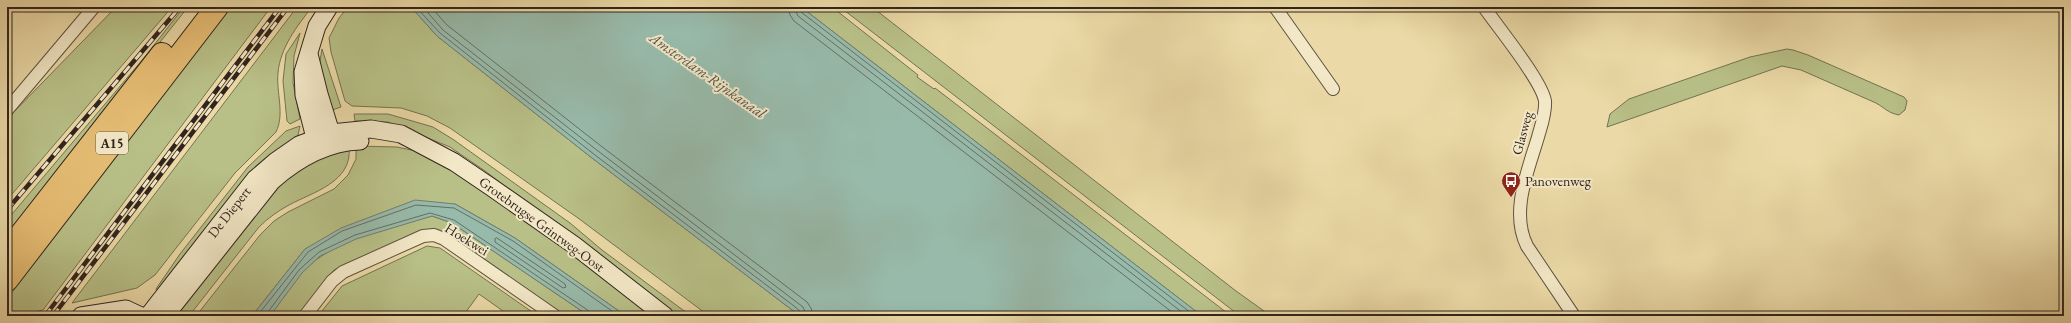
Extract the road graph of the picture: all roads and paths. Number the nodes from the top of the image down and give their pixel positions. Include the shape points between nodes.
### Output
1 (94, 7) edge
2 (198, 7) edge
3 (217, 7) edge
4 (329, 7) edge
5 (1275, 7) edge
6 (1484, 7) edge
7 (1332, 89) dead end
8 (7, 110) edge
9 (324, 140) junction
10 (7, 252) edge
11 (7, 280) edge
12 (117, 313) edge
13 (81, 316) edge
14 (141, 316) edge
15 (148, 316) edge
16 (165, 316) edge
17 (305, 316) edge
18 (555, 316) edge
19 (665, 316) edge
20 (1574, 316) edge

1 - 8 street
2 - 10 highway, A15
3 - 11 highway, A15
4 - 9 main road via 317,26 302,81 304,95
5 - 7 street
6 - 20 street, Glasweg via 1533,77 1545,101 1543,122 1520,201 1521,234
9 - 15 main road, De Diepert via 300,145 283,155 255,180
9 - 16 main road, De Diepert via 272,181
9 - 19 main road, Grotebrugse Grintweg-Oost via 412,142 440,154 574,245
12 - 13 main road
12 - 14 main road via 130,310
17 - 18 street, Hoekwei via 332,280 343,272 423,236 434,235 444,239

